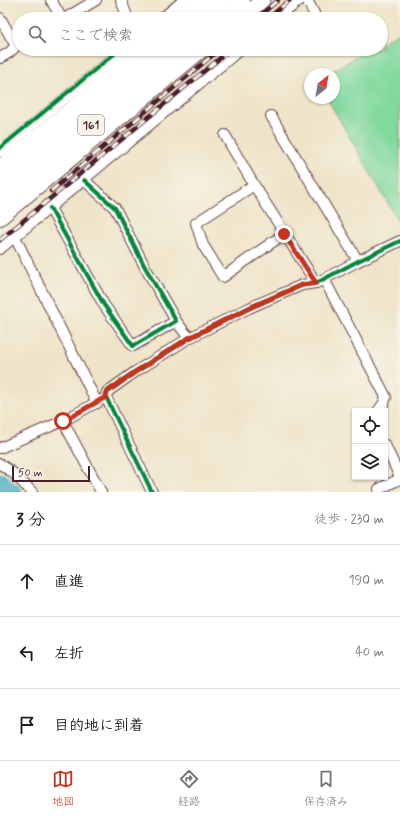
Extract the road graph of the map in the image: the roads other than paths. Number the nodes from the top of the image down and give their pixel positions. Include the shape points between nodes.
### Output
1 (51, 0) edge
2 (96, 0) edge
3 (121, 0) edge
4 (184, 0) edge
5 (199, 0) edge
6 (218, 0) edge
7 (241, 0) edge
8 (263, 0) edge
9 (300, 0) edge
10 (307, 0) edge
11 (59, 12) edge
12 (75, 12) edge
13 (125, 12) edge
14 (176, 12) edge
15 (180, 12) edge
16 (203, 12) edge
17 (226, 12) edge
18 (248, 12) edge
19 (285, 12) edge
20 (314, 12) edge
21 (0, 18) edge
22 (12, 36) edge
23 (12, 50) edge
24 (127, 56) edge
25 (151, 56) edge
26 (186, 56) edge
27 (187, 56) edge
28 (233, 56) edge
29 (0, 58) edge
30 (271, 116) dead end
31 (30, 131) junction
32 (225, 135) dead end
33 (0, 152) edge
34 (0, 167) edge
35 (84, 180) junction
36 (0, 181) edge
37 (254, 184) junction
38 (0, 201) edge
39 (50, 208) junction
40 (0, 218) edge
41 (284, 234) junction
42 (15, 237) junction
43 (400, 241) edge
44 (0, 249) edge
45 (358, 261) junction
46 (320, 281) junction
47 (176, 321) junction
48 (189, 338) junction
49 (106, 397) junction
50 (96, 403) junction
51 (380, 408) edge
52 (63, 421) junction
53 (0, 448) edge
54 (388, 452) edge
55 (0, 464) edge
56 (400, 478) edge
57 (379, 489) dead end
58 (32, 492) edge
59 (102, 492) edge
60 (152, 492) edge

1 - 11 street
2 - 12 street
3 - 13 street
4 - 14 street
5 - 15 street
6 - 16 highway
7 - 17 highway
8 - 18 street
9 - 19 street
10 - 20 street
21 - 22 street
23 - 29 street
24 - 31 street via 68,112
25 - 36 highway, 161
26 - 38 highway, 161
27 - 40 street
28 - 35 street
30 - 45 street
31 - 33 street
31 - 34 street
32 - 37 street
35 - 39 street
35 - 47 street via 115,208
37 - 41 street
37 - 41 street via 196,223 203,245 223,277
39 - 42 street
39 - 47 street via 104,305 133,346
41 - 46 street
42 - 44 street
42 - 50 street
43 - 45 street
45 - 46 street
46 - 48 street via 302,285 249,308
46 - 51 street via 386,397
47 - 48 street
48 - 49 street via 135,372 107,392
49 - 50 street
49 - 60 street
50 - 52 street
52 - 53 street
52 - 59 street
54 - 56 street
55 - 58 street
56 - 57 street

